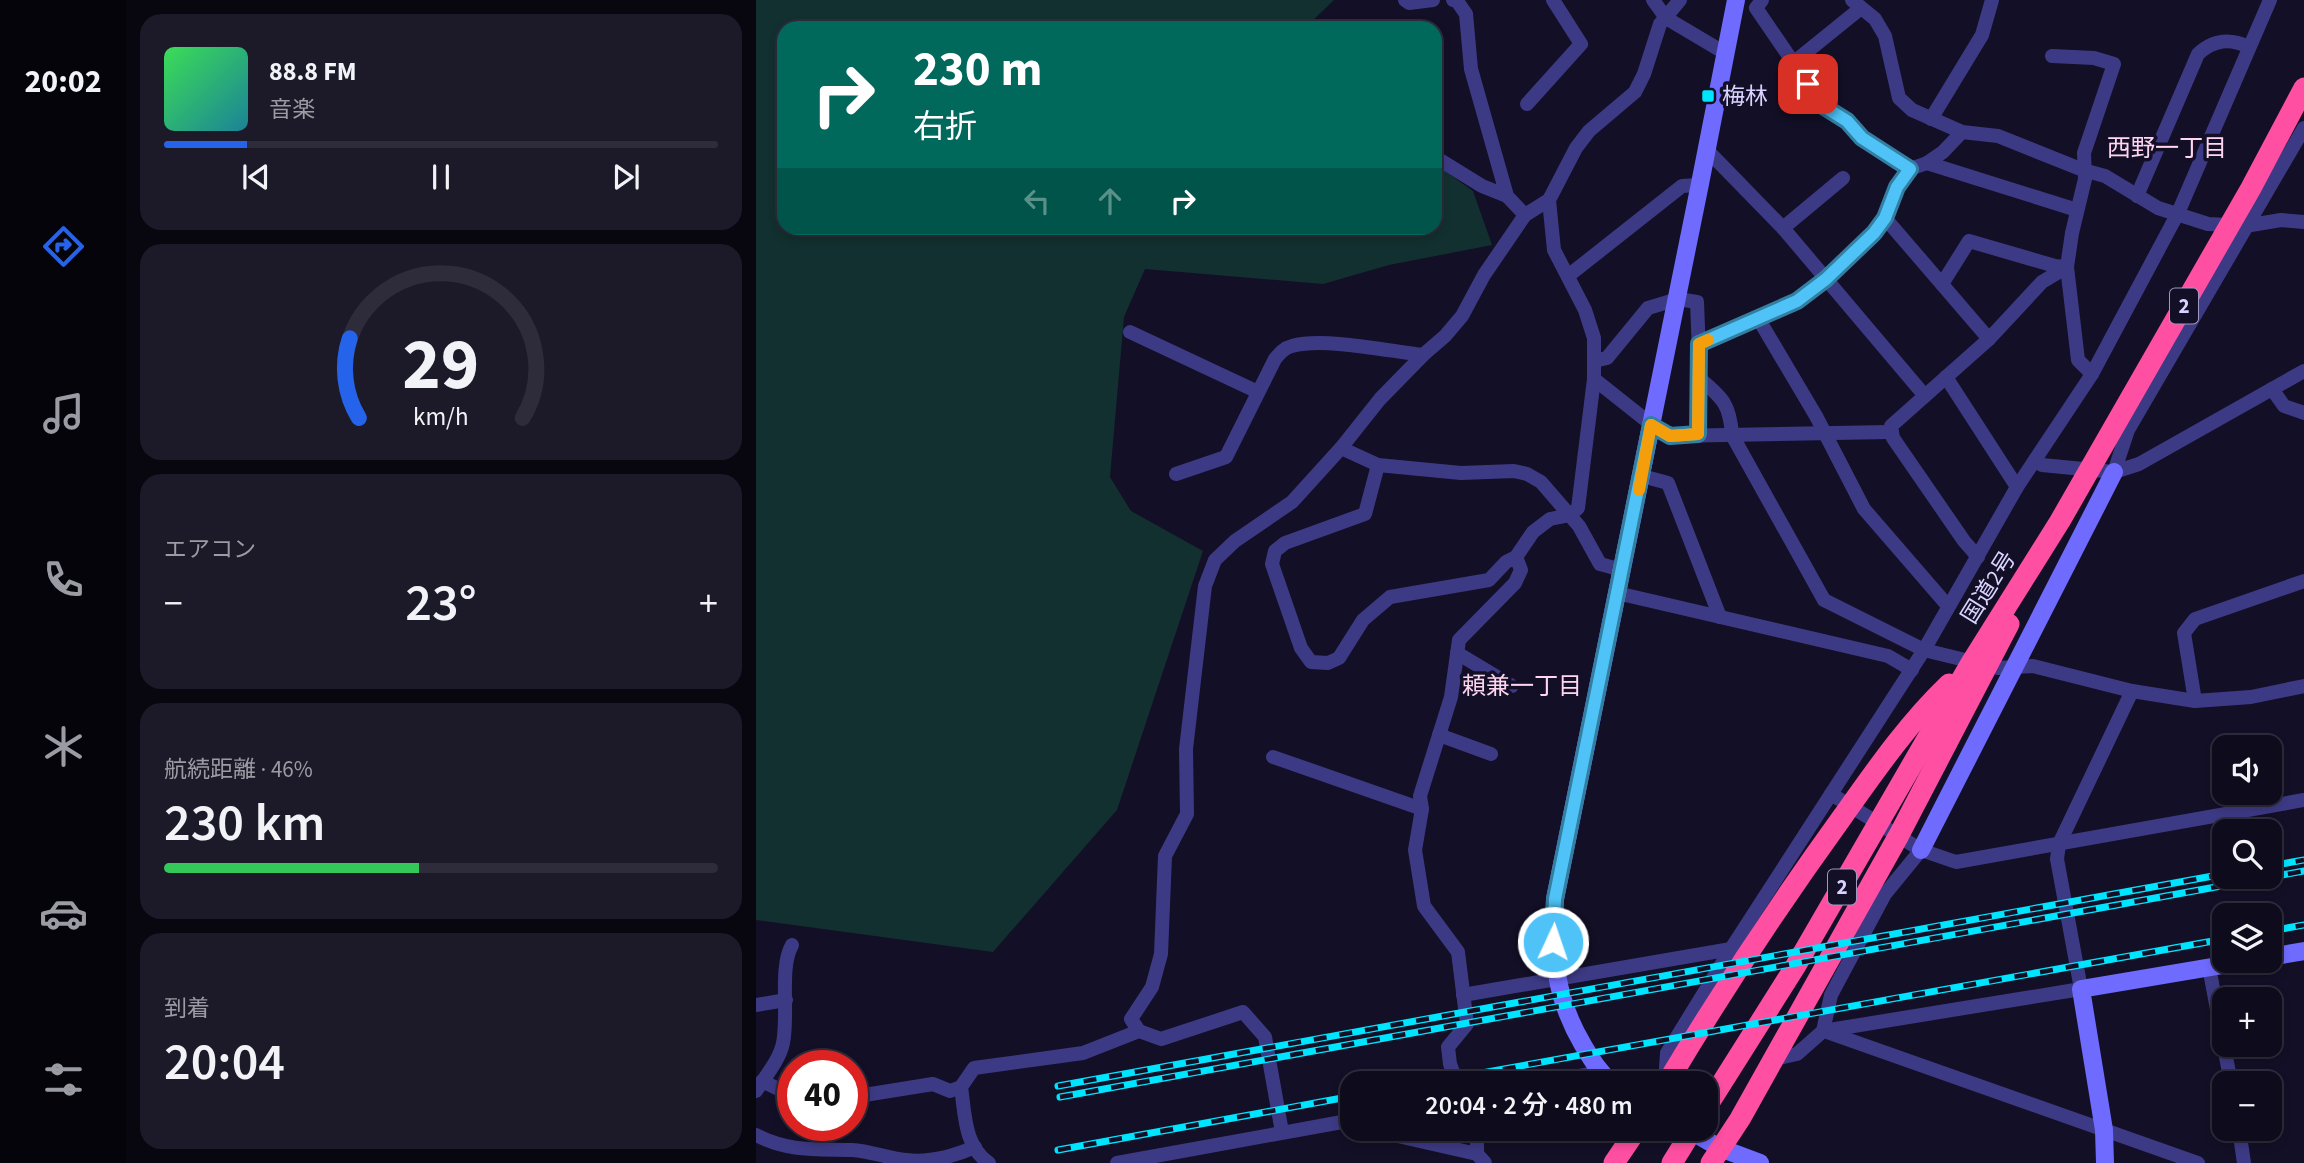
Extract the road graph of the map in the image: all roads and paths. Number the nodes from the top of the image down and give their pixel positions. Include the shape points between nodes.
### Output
1 (1405, 0) edge
2 (1433, 0) edge
3 (1473, 0) edge
4 (1552, 0) edge
5 (1653, 0) edge
6 (1680, 0) edge
7 (1735, 0) edge
8 (1762, 0) edge
9 (1992, 0) edge
10 (2270, 0) edge
11 (1455, 1) edge
12 (1856, 4) edge
13 (1666, 18) junction
14 (2249, 47) junction
15 (1725, 53) junction
16 (2052, 56) dead end
17 (1793, 62) junction
18 (2304, 88) edge
19 (1527, 104) dead end
20 (1931, 118) junction
21 (2304, 128) edge
22 (1962, 132) junction
23 (1705, 148) junction
24 (1442, 162) edge
25 (1927, 163) junction
26 (1910, 169) junction
27 (2083, 170) junction
28 (1843, 178) dead end
29 (1698, 185) junction
30 (1507, 196) junction
31 (2137, 196) junction
32 (1549, 200) junction
33 (2077, 210) junction
34 (2178, 213) junction
35 (1525, 215) junction
36 (1885, 218) junction
37 (2304, 222) edge
38 (2245, 226) junction
39 (1783, 229) junction
40 (2060, 269) junction
41 (1568, 276) junction
42 (1826, 279) junction
43 (1941, 284) junction
44 (1678, 299) junction
45 (1758, 318) junction
46 (1130, 332) dead end
47 (1989, 339) junction
48 (1699, 344) junction
49 (1423, 355) junction
50 (1594, 361) junction
51 (2304, 372) edge
52 (2092, 374) junction
53 (1946, 377) junction
54 (1594, 379) junction
55 (1700, 379) junction
56 (2272, 390) junction
57 (1258, 392) junction
58 (1925, 396) junction
59 (2304, 413) edge
60 (1651, 425) junction
61 (1890, 432) junction
62 (1824, 433) junction
63 (1698, 434) junction
64 (1732, 435) junction
65 (1341, 448) junction
66 (2035, 460) junction
67 (1378, 465) junction
68 (2114, 472) junction
69 (1175, 474) dead end
70 (1642, 477) junction
71 (2017, 487) junction
72 (1570, 515) junction
73 (2060, 522) junction
74 (1978, 556) junction
75 (1516, 557) junction
76 (1622, 570) junction
77 (2304, 580) edge
78 (1617, 593) junction
79 (1948, 606) junction
80 (1720, 617) junction
81 (1924, 650) junction
82 (1457, 653) junction
83 (1971, 663) junction
84 (2016, 667) junction
85 (1912, 670) junction
86 (1512, 685) dead end
87 (2304, 686) edge
88 (2132, 691) junction
89 (2195, 701) junction
90 (1439, 735) junction
91 (1491, 754) dead end
92 (1273, 757) dead end
93 (1831, 794) junction
94 (2304, 800) edge
95 (1422, 809) junction
96 (2059, 844) junction
97 (1921, 850) junction
98 (792, 945) dead end
99 (1731, 949) junction
100 (2304, 951) edge
101 (2282, 955) edge
102 (2210, 967) joint
103 (1557, 979) junction
104 (2081, 989) junction
105 (1463, 995) junction
106 (786, 1000) junction
107 (756, 1005) edge
108 (1856, 1025) junction
109 (1139, 1031) junction
110 (1823, 1031) junction
111 (1852, 1041) junction
112 (1774, 1059) junction
113 (1453, 1071) edge
114 (1602, 1071) edge
115 (1666, 1071) edge
116 (1673, 1071) edge
117 (2229, 1071) edge
118 (759, 1086) edge
119 (961, 1087) junction
120 (1718, 1089) edge
121 (777, 1091) edge
122 (868, 1094) edge
123 (1340, 1122) edge
124 (2104, 1130) junction
125 (1282, 1132) junction
126 (756, 1135) edge
127 (1413, 1141) edge
128 (1478, 1141) edge
129 (1628, 1141) edge
130 (1686, 1141) edge
131 (1700, 1141) edge
132 (2241, 1141) edge
133 (975, 1147) junction
134 (1716, 1155) edge
135 (1481, 1159) edge
136 (989, 1163) edge
137 (1123, 1163) edge
138 (1614, 1163) edge
139 (1672, 1163) edge
140 (1760, 1163) edge
141 (2105, 1163) edge
142 (2198, 1163) edge
143 (2244, 1163) edge

1 - 2 street via 1409,4
3 - 11 street
4 - 19 street via 1581,44
5 - 13 street
6 - 13 street
7 - 15 street
8 - 17 street via 1756,8
9 - 20 street via 1982,35
10 - 14 street
11 - 30 street via 1466,14 1471,69
12 - 17 street
12 - 20 street via 1875,19 1885,36 1899,98
13 - 15 street
13 - 32 street via 1635,92 1589,131
14 - 31 street via 2226,40 2208,44 2198,54
14 - 34 street
15 - 23 street
16 - 27 street via 2114,64 2090,132
17 - 26 street via 1823,106
18 - 73 highway, 国道2号 / 2
20 - 22 street
21 - 38 street
22 - 25 street
22 - 27 street via 1998,136
23 - 29 street
23 - 39 street
24 - 30 street
25 - 26 street
25 - 33 street
26 - 36 street
27 - 31 street via 2105,176
27 - 33 street
28 - 39 street
29 - 41 street via 1682,186
29 - 44 street
30 - 35 street
31 - 34 street
32 - 35 street
32 - 41 street via 1555,250
33 - 40 street
34 - 38 street via 2208,224
34 - 52 street
35 - 49 street via 1462,316
36 - 42 street
36 - 43 street
37 - 38 street via 2281,220
38 - 68 street via 2128,429
39 - 42 street
40 - 43 street via 1969,241
40 - 47 street
40 - 52 street via 2078,360
41 - 50 street via 1591,328
42 - 45 street via 1797,301
42 - 58 street
43 - 47 street
44 - 48 street via 1697,302
44 - 50 street via 1648,308 1607,358
44 - 60 street
45 - 48 street
45 - 62 street
46 - 57 street
47 - 53 street
48 - 55 street
49 - 57 street via 1316,343 1293,345 1275,359
49 - 65 street
50 - 54 street
51 - 56 street
52 - 66 street
53 - 58 street
53 - 71 street
54 - 60 street
54 - 72 street via 1578,508
55 - 63 street
55 - 64 street via 1722,397 1731,415
56 - 59 street via 2284,406
56 - 68 street via 2139,464
57 - 69 street via 1226,457
58 - 61 street
60 - 63 street via 1670,436
60 - 70 street
61 - 62 street
61 - 74 street
62 - 64 street
62 - 79 street via 1864,509
63 - 64 street
64 - 81 street via 1824,600
65 - 67 street
65 - 109 street via 1292,502 1215,560 1206,586 1186,749 1187,814 1166,856 1161,954 1152,987 1131,1019
66 - 68 street via 2042,465
66 - 71 street
67 - 72 street via 1461,473 1514,471 1541,482
67 - 75 street via 1364,514 1285,543 1275,551 1272,564 1301,648 1311,662 1339,658 1363,620 1390,597 1489,580
68 - 84 street
70 - 76 street
70 - 80 street via 1668,483
71 - 74 street
72 - 75 street via 1550,519 1533,532
72 - 76 street via 1600,564
73 - 83 highway, 国道2号 / 2
73 - 112 highway via 1986,671
74 - 79 street
75 - 82 street via 1521,570 1515,583 1459,640
76 - 78 street
77 - 89 street via 2195,619 2184,633
78 - 80 street
78 - 103 street via 1555,899
79 - 81 street
80 - 85 street via 1888,656
81 - 84 street via 1998,668
81 - 85 street
82 - 86 street
82 - 90 street
83 - 116 highway via 1878,767 1779,905
83 - 120 highway, 国道2号 / 2 via 1802,955
84 - 88 street via 2033,666
84 - 97 street
85 - 93 street
87 - 89 street
88 - 89 street
88 - 96 street
90 - 91 street
90 - 95 street via 1420,796
92 - 95 street
93 - 97 street
93 - 99 street
94 - 96 street
95 - 105 street via 1415,850 1424,906 1458,952
96 - 97 street via 1956,862
96 - 104 street via 2057,859
97 - 110 street via 1885,894 1831,995
98 - 106 street via 785,957
99 - 103 street
99 - 115 street via 1667,1053
100 - 101 street
102 - 104 street
102 - 117 street
103 - 105 street
103 - 114 street via 1572,1024
104 - 108 street
104 - 124 street
105 - 113 street via 1467,1024 1448,1046
106 - 107 street
106 - 118 street via 783,1046
108 - 110 street
108 - 111 street
109 - 119 street via 1083,1053 974,1068
109 - 125 street via 1161,1039 1242,1012 1265,1037
110 - 111 street
110 - 112 street via 1797,1054
111 - 124 street
112 - 134 highway
118 - 121 street
119 - 122 street via 950,1091 933,1084
119 - 133 street via 968,1136
123 - 125 street
124 - 141 street
124 - 142 street
125 - 137 street
126 - 133 street via 805,1151 870,1152 908,1161 953,1156
127 - 135 street
128 - 135 street
129 - 138 highway
130 - 139 highway
131 - 134 street
132 - 143 street
133 - 136 street
134 - 140 street

